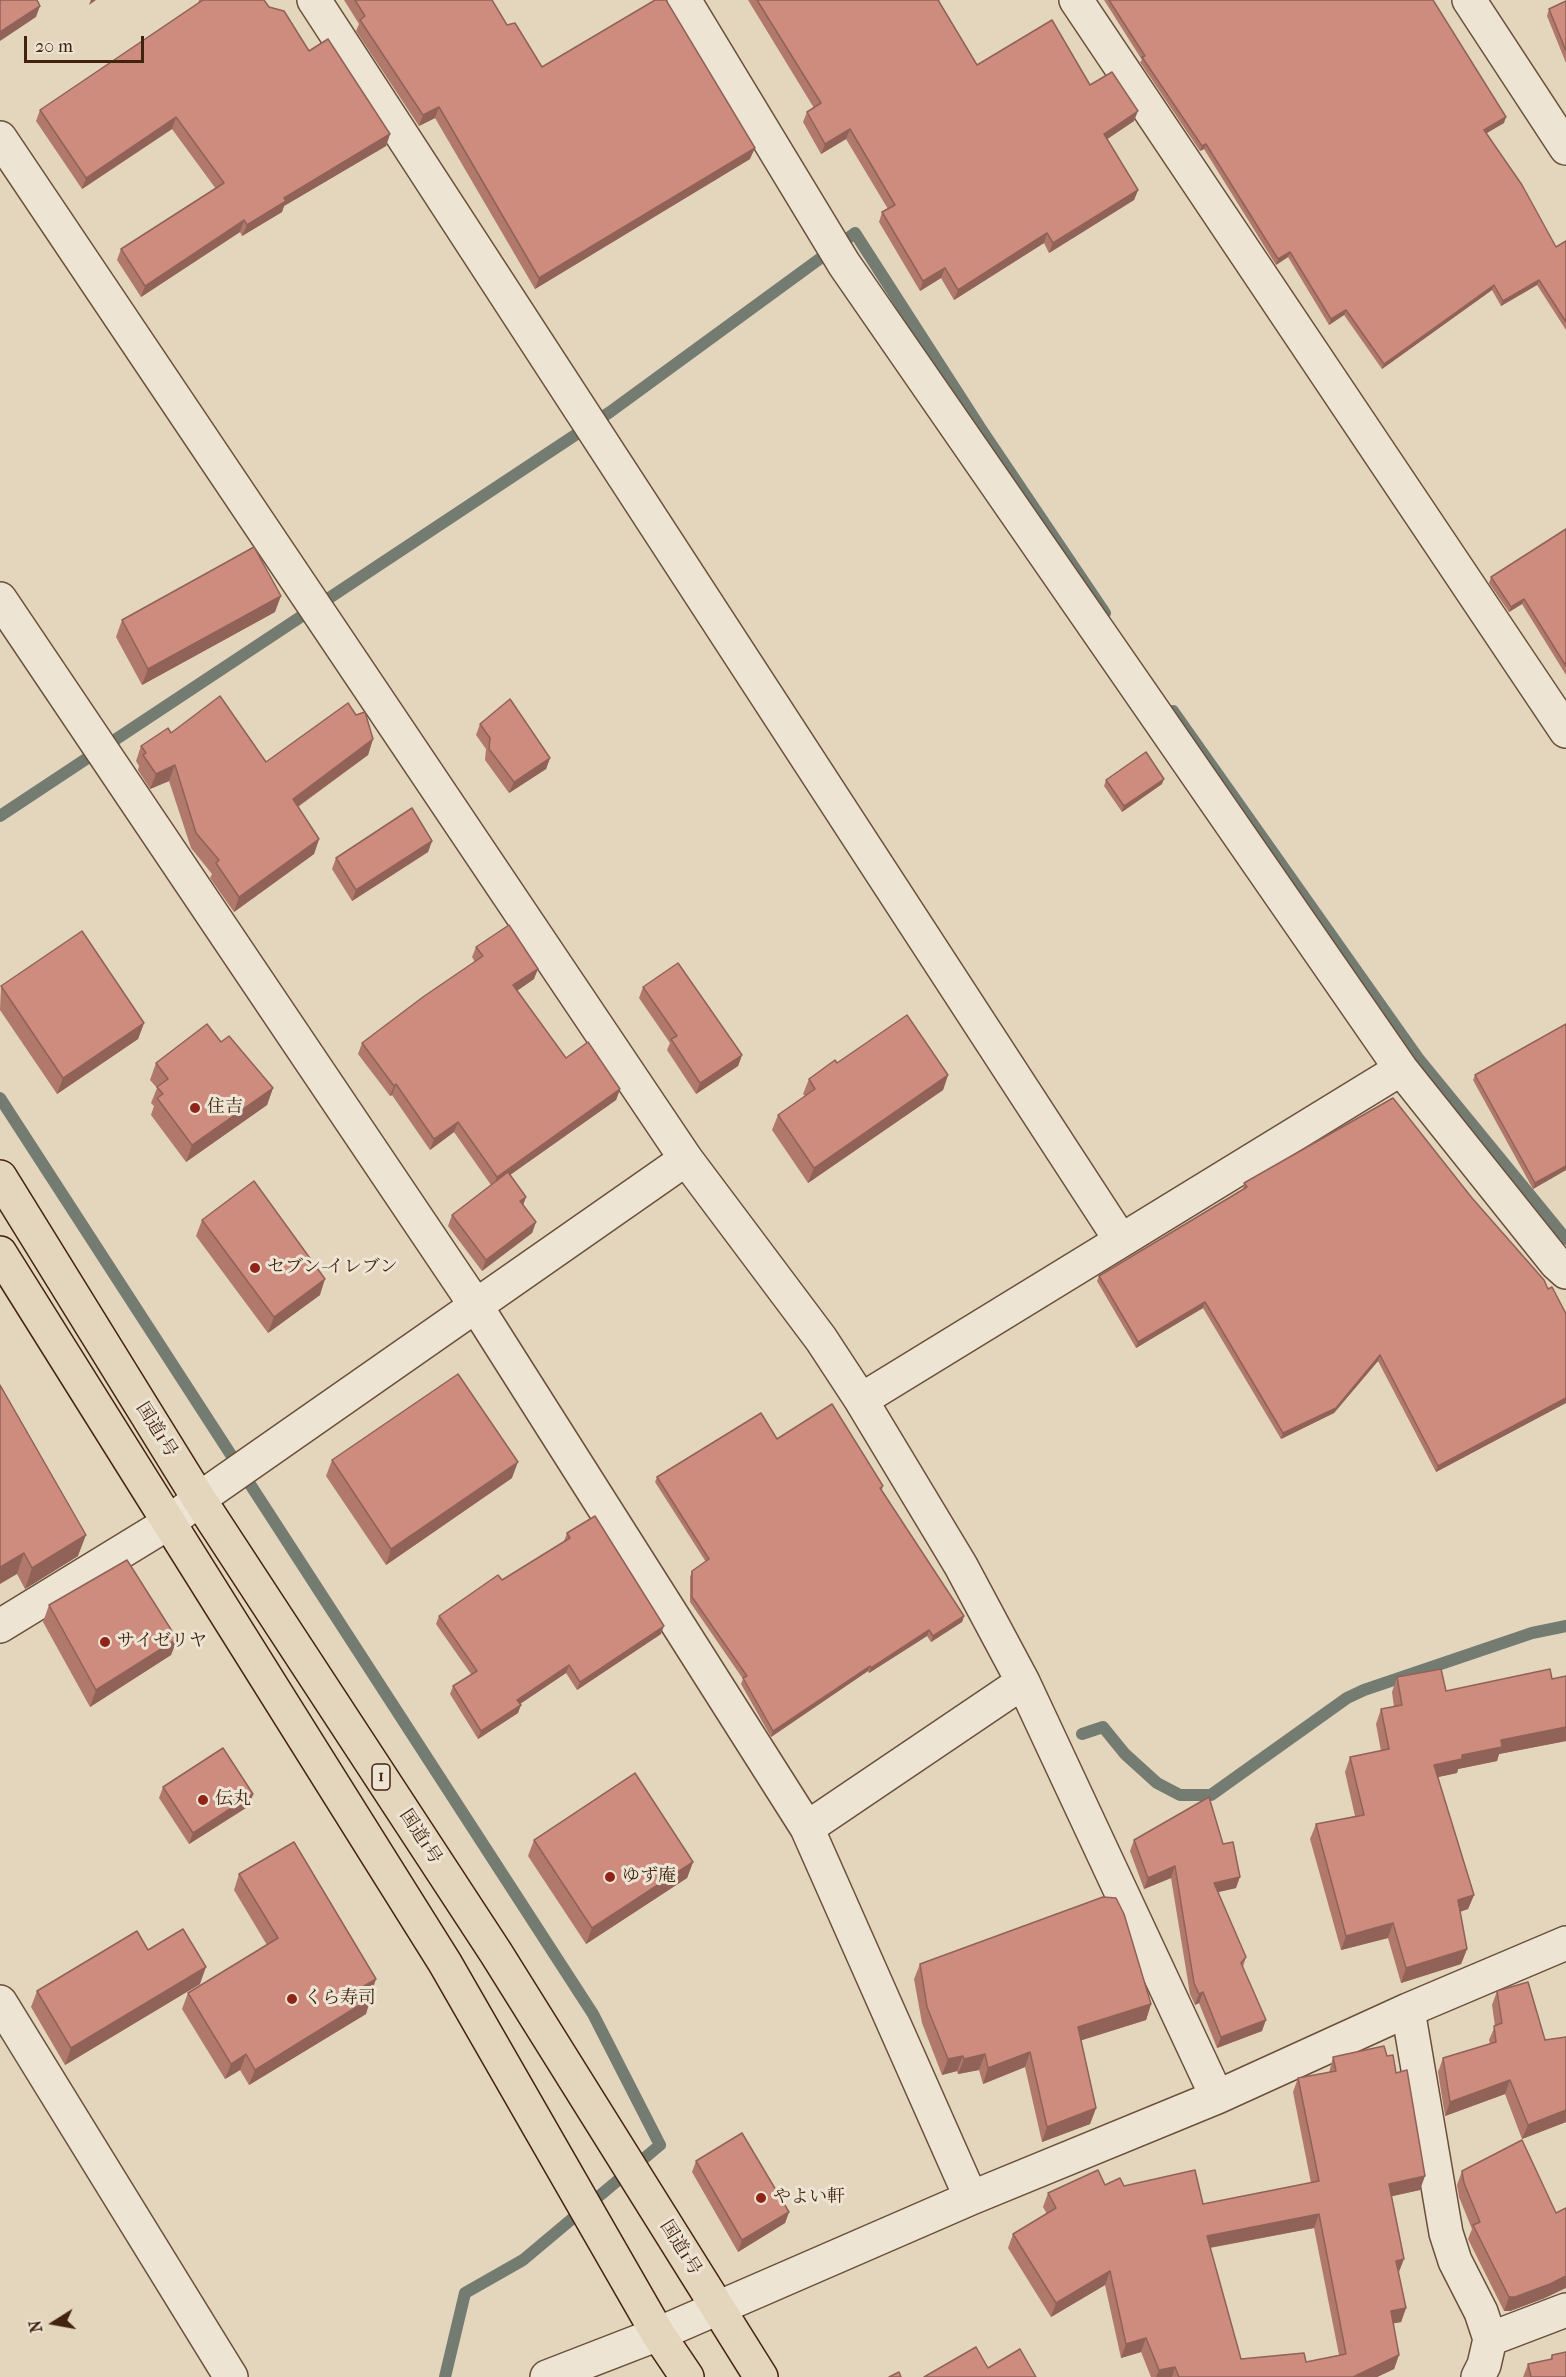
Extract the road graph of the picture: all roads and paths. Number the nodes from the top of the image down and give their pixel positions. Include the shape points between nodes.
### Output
1 (314, 0) edge
2 (684, 0) edge
3 (1077, 0) edge
4 (1469, 0) edge
5 (0, 138) edge
6 (1566, 148) edge
7 (0, 599) edge
8 (1566, 731) edge
9 (1401, 1069) junction
10 (686, 1159) junction
11 (0, 1177) edge
12 (1120, 1239) junction
13 (0, 1253) edge
14 (1566, 1272) edge
15 (476, 1306) junction
16 (861, 1400) junction
17 (198, 1499) junction
18 (170, 1522) junction
19 (0, 1626) edge
20 (1023, 1682) junction
21 (807, 1828) junction
22 (1566, 1943) edge
23 (0, 2002) edge
24 (1408, 2010) junction
25 (1217, 2097) junction
26 (971, 2198) junction
27 (717, 2308) junction
28 (1566, 2310) edge
29 (658, 2334) junction
30 (1490, 2339) junction
31 (231, 2377) edge
32 (547, 2377) edge
33 (687, 2377) edge
34 (761, 2377) edge
35 (1478, 2377) edge

1 - 12 street
2 - 9 street via 844,264
3 - 8 street
4 - 6 street
5 - 10 street
7 - 15 street
9 - 12 street
9 - 14 street
10 - 15 street
10 - 16 street via 821,1339
11 - 17 highway, 国道1号 / 1
12 - 16 street
13 - 18 highway, 国道1号
15 - 17 street
15 - 21 street
16 - 20 street via 961,1566
17 - 18 street
17 - 27 highway, 国道1号 / 1 via 496,1953
18 - 19 street
18 - 29 highway, 国道1号 via 445,1963
20 - 21 street
20 - 25 street
21 - 26 street
22 - 24 street
23 - 31 street
24 - 25 street
24 - 30 street via 1446,2233
25 - 26 street
26 - 27 street
27 - 29 street
27 - 34 highway, 国道1号 / 1
28 - 30 street
29 - 32 street
29 - 33 highway, 国道1号
30 - 35 street

